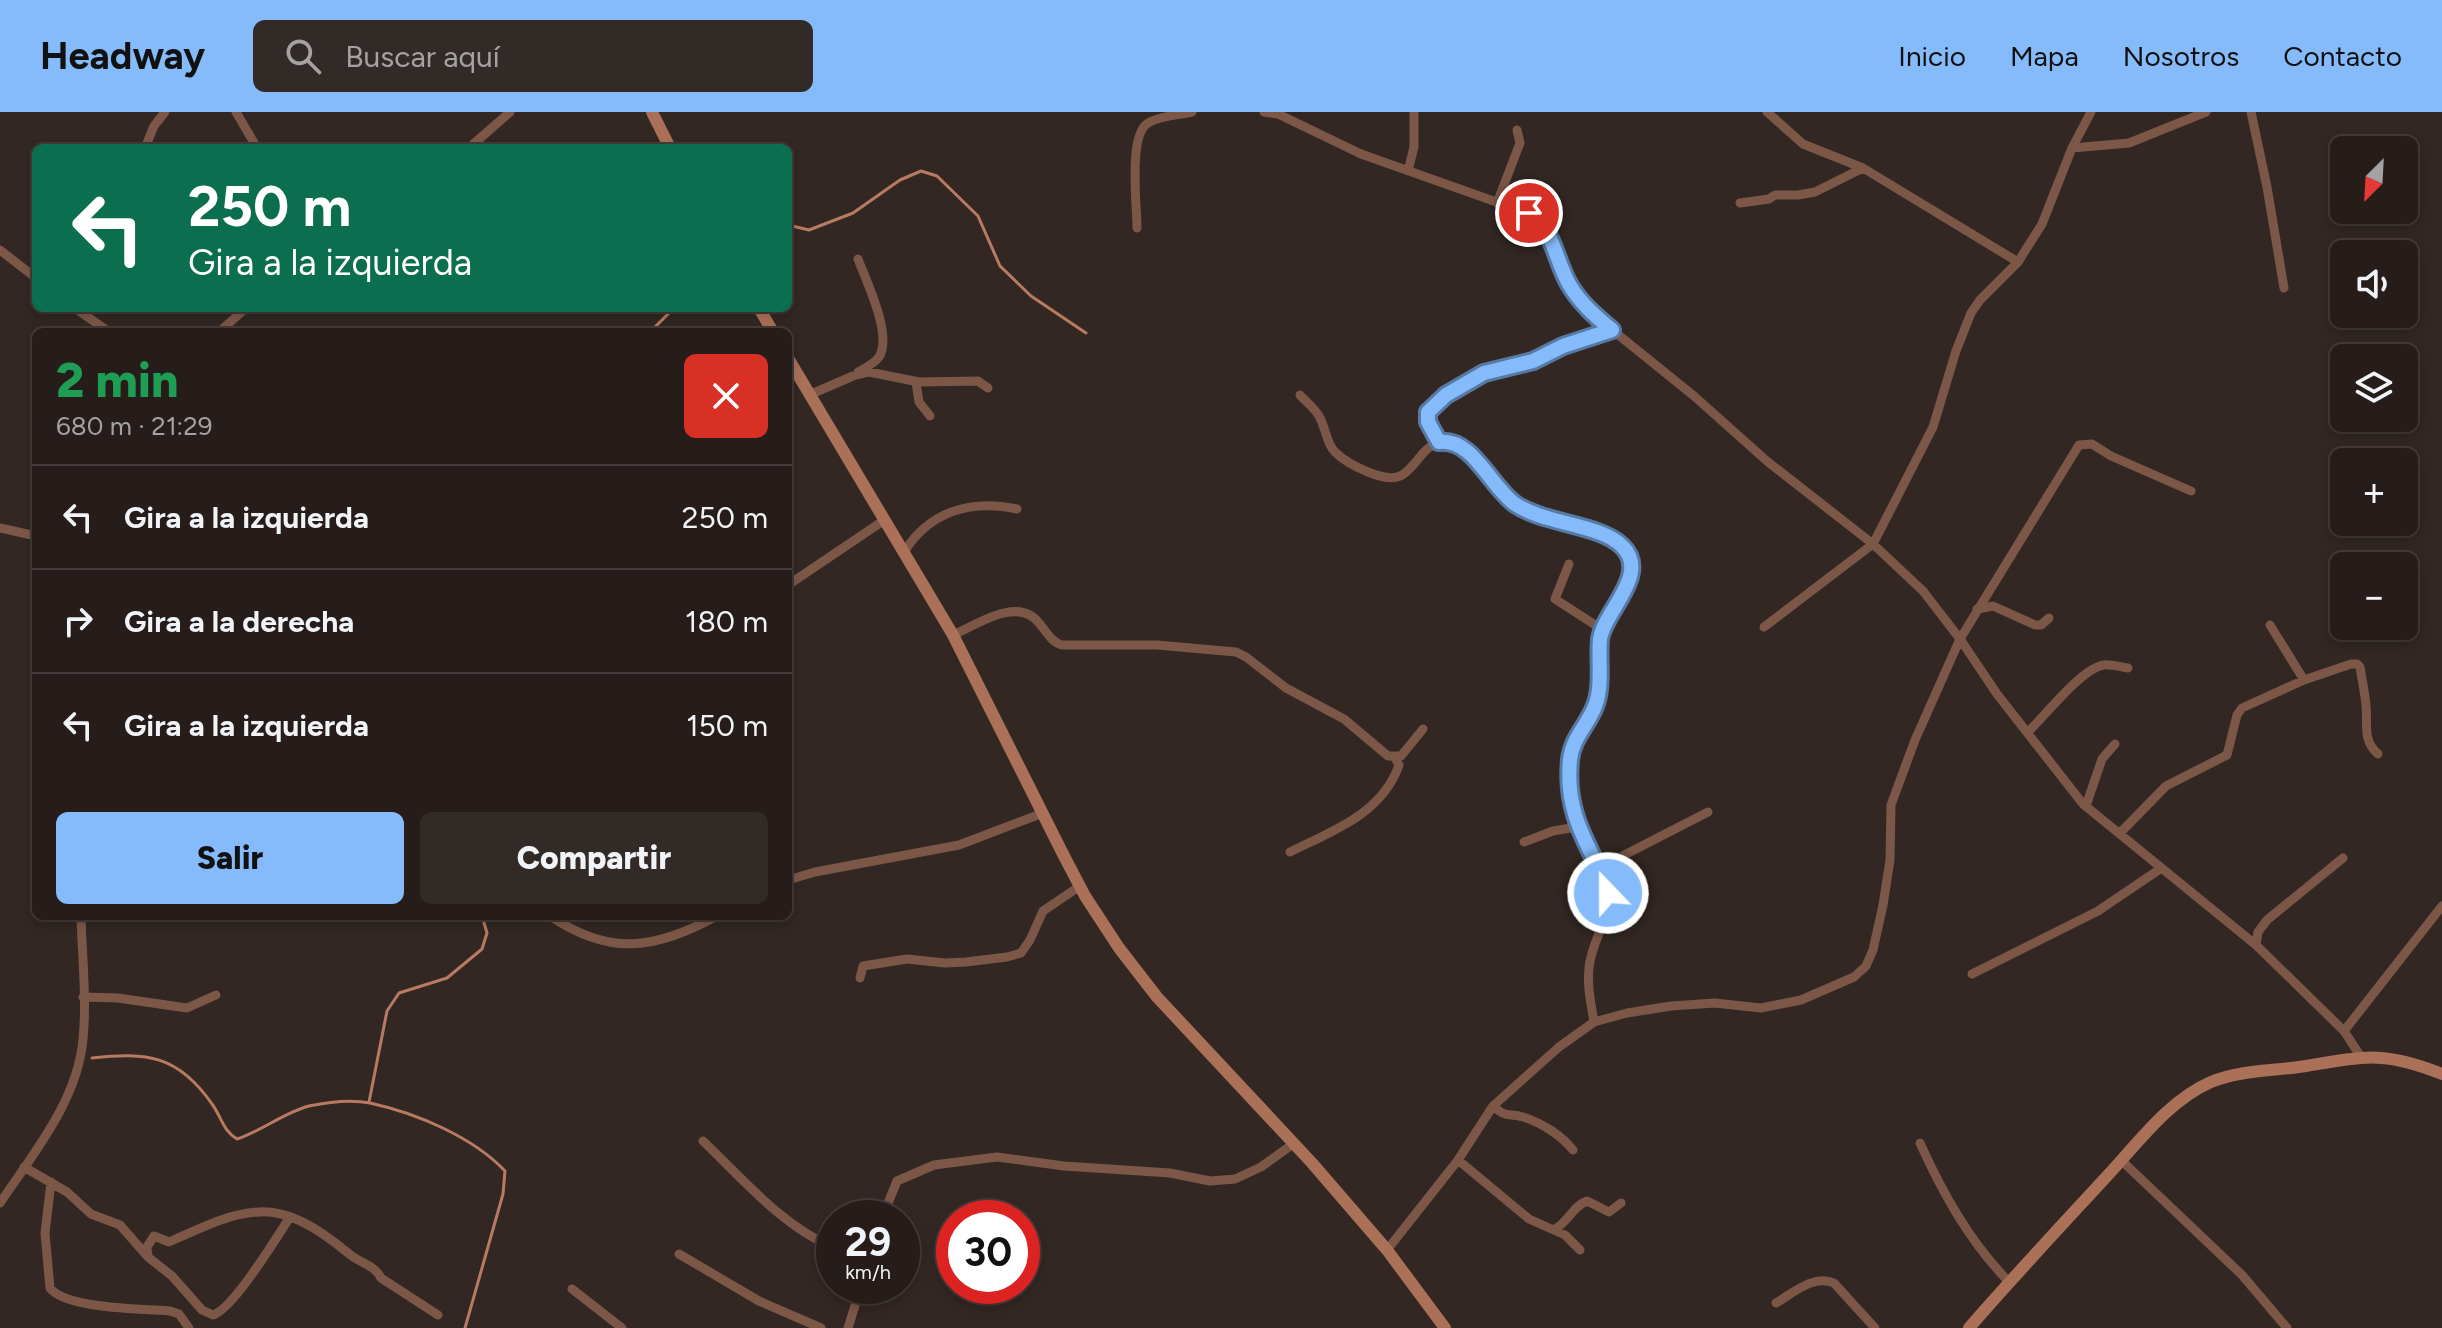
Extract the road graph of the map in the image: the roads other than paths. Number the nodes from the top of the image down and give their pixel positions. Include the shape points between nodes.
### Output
1 (165, 112) edge
2 (236, 112) edge
3 (510, 112) edge
4 (652, 112) edge
5 (1192, 112) edge
6 (1264, 112) edge
7 (1414, 112) edge
8 (1767, 112) edge
9 (2091, 112) edge
10 (2206, 112) edge
11 (2251, 112) edge
12 (1517, 130) dead end
13 (147, 144) edge
14 (255, 144) edge
15 (474, 144) edge
16 (668, 144) edge
17 (2072, 148) junction
18 (1863, 168) junction
19 (1408, 171) junction
20 (1497, 203) junction
21 (1740, 203) dead end
22 (1137, 228) dead end
23 (0, 250) edge
24 (858, 259) dead end
25 (2018, 262) junction
26 (32, 275) edge
27 (2284, 288) dead end
28 (87, 312) edge
29 (242, 312) edge
30 (105, 328) edge
31 (224, 328) edge
32 (1612, 330) junction
33 (792, 365) edge
34 (853, 376) junction
35 (916, 382) junction
36 (988, 388) dead end
37 (809, 395) junction
38 (1300, 395) dead end
39 (930, 416) dead end
40 (1439, 442) junction
41 (2191, 491) dead end
42 (1017, 509) dead end
43 (883, 521) junction
44 (0, 528) edge
45 (32, 535) edge
46 (1873, 544) junction
47 (904, 552) junction
48 (1569, 564) dead end
49 (792, 582) edge
50 (1977, 609) junction
51 (2049, 618) dead end
52 (2270, 625) dead end
53 (1764, 627) dead end
54 (1603, 630) junction
55 (953, 635) junction
56 (1960, 639) junction
57 (2128, 668) dead end
58 (2304, 680) junction
59 (1423, 729) dead end
60 (2028, 732) junction
61 (2115, 744) dead end
62 (2378, 754) dead end
63 (1395, 758) junction
64 (2086, 806) junction
65 (1708, 812) dead end
66 (1043, 813) junction
67 (1577, 827) junction
68 (2120, 833) junction
69 (1524, 842) dead end
70 (1290, 852) dead end
71 (2343, 858) dead end
72 (1599, 868) junction
73 (2160, 869) junction
74 (792, 879) edge
75 (1080, 886) junction
76 (2442, 906) edge
77 (83, 920) edge
78 (556, 920) edge
79 (710, 920) edge
80 (2256, 945) junction
81 (1972, 974) dead end
82 (860, 978) dead end
83 (216, 995) dead end
84 (83, 997) junction
85 (1594, 1022) junction
86 (2344, 1031) junction
87 (2361, 1057) junction
88 (2442, 1074) edge
89 (1493, 1106) junction
90 (703, 1141) dead end
91 (1920, 1143) dead end
92 (1293, 1144) junction
93 (1573, 1150) dead end
94 (1458, 1160) junction
95 (2122, 1161) junction
96 (24, 1167) junction
97 (51, 1182) junction
98 (889, 1200) edge
99 (0, 1203) edge
100 (1621, 1203) dead end
101 (290, 1217) junction
102 (1555, 1229) junction
103 (816, 1241) edge
104 (1387, 1250) junction
105 (1580, 1250) dead end
106 (679, 1254) dead end
107 (148, 1257) junction
108 (2009, 1282) junction
109 (572, 1289) dead end
110 (1776, 1303) dead end
111 (855, 1304) edge
112 (438, 1315) dead end
113 (189, 1328) edge
114 (622, 1328) edge
115 (821, 1328) edge
116 (848, 1328) edge
117 (1445, 1328) edge
118 (1875, 1328) edge
119 (1969, 1328) edge
120 (2287, 1328) edge

1 - 13 street
2 - 14 street
3 - 15 street
4 - 16 main road
5 - 22 street via 1150,121 1140,133
6 - 19 street
7 - 19 street
8 - 18 street via 1803,144
9 - 17 street
10 - 17 street via 2129,143
11 - 27 street
12 - 20 street via 1520,143
17 - 25 street via 2047,214
18 - 21 street via 1815,192
18 - 25 street
19 - 20 street
20 - 32 street via 1540,221 1579,301
23 - 26 street
24 - 34 street via 880,320 882,347 874,362
25 - 46 street via 1971,313 1937,418
28 - 30 street
29 - 31 street
32 - 40 street via 1533,361 1484,373 1446,395 1428,412
32 - 46 street
33 - 37 main road
34 - 35 street via 869,372
34 - 37 street
35 - 36 street via 971,380
35 - 39 street via 919,402
37 - 43 main road
38 - 40 street via 1321,419 1335,452 1379,477 1400,477
40 - 54 street via 1450,441 1468,451 1516,504 1624,547 1629,580
41 - 50 street via 2082,443
42 - 47 street via 980,504 938,518 919,531
43 - 47 main road
43 - 49 street
44 - 45 street
46 - 53 street
46 - 56 street via 1923,591
47 - 55 main road
48 - 54 street via 1555,599
50 - 51 street via 1993,606 2035,625
50 - 56 street
52 - 58 street
54 - 67 street via 1598,699 1570,757
55 - 63 street via 996,615 1022,610 1062,645 1236,652
55 - 66 main road
56 - 60 street
56 - 85 street via 1891,805 1890,860 1866,966 1854,977 1801,1000 1761,1008 1671,1006
57 - 60 street via 2107,665 2092,671
58 - 62 street via 2360,667 2366,735
58 - 68 street via 2242,708 2227,755 2166,786
59 - 63 street
60 - 64 street
61 - 64 street via 2102,759
63 - 70 street via 1395,777 1364,814
64 - 68 street
65 - 72 street
66 - 74 street via 959,845
66 - 75 main road
67 - 69 street
67 - 72 street
68 - 73 street
71 - 80 street via 2267,920
72 - 85 street via 1609,902 1589,966
73 - 80 street
73 - 81 street via 2098,911
75 - 82 street via 1043,911 1021,953 966,962 877,962 863,966
75 - 92 main road via 1157,997
76 - 86 street
77 - 84 street
78 - 79 street via 575,933 638,944 681,936
80 - 86 street
83 - 84 street via 187,1008
84 - 96 street via 83,1040 72,1083
85 - 89 street
86 - 87 street
87 - 88 main road via 2410,1061
87 - 95 main road via 2212,1082 2173,1107
89 - 93 street via 1503,1115 1552,1131
89 - 94 street
90 - 103 street via 785,1220
91 - 108 street via 1942,1192
92 - 98 street via 1235,1179 1210,1181 997,1157 934,1165 897,1181
92 - 104 main road
94 - 102 street via 1529,1219
94 - 104 street
95 - 108 main road
95 - 120 street via 2242,1275
96 - 97 street
96 - 99 street
97 - 107 street via 91,1214 120,1225
97 - 113 street via 45,1233 55,1295 170,1311
100 - 102 street via 1609,1212 1582,1202
101 - 107 street via 273,1211 238,1214 169,1242 154,1236
101 - 107 street via 245,1283 213,1315
101 - 112 street via 311,1225
102 - 105 street
104 - 117 main road
106 - 115 street via 759,1301
108 - 119 main road
109 - 114 street
110 - 118 street via 1808,1284 1828,1280
111 - 116 street

